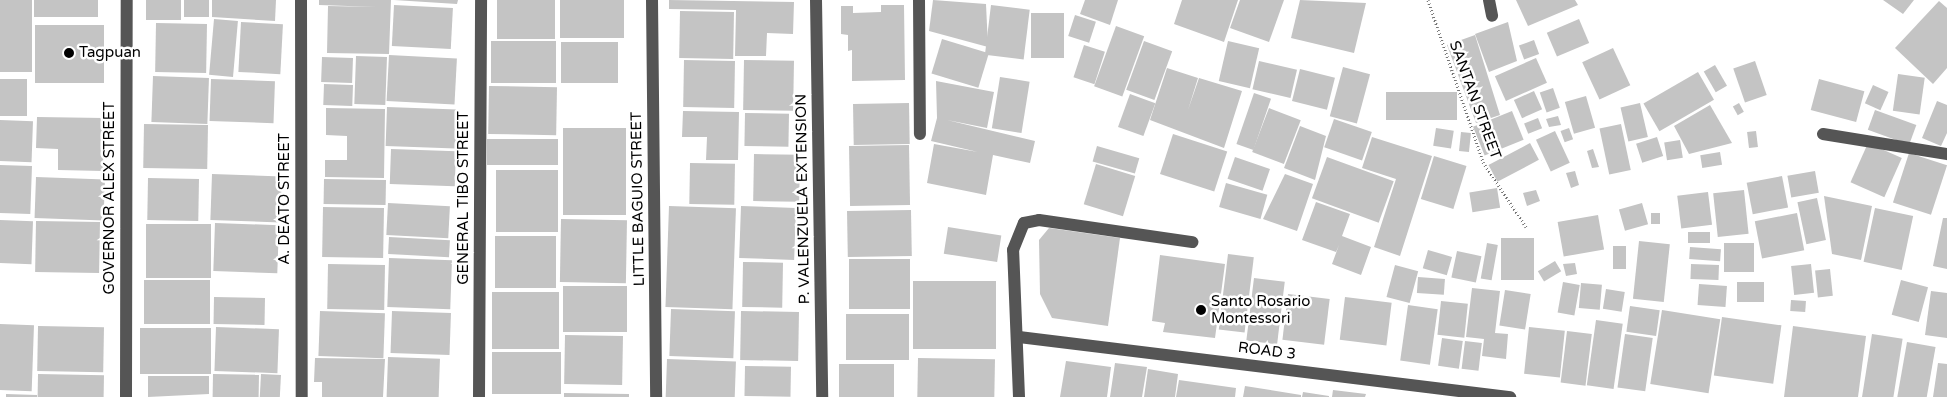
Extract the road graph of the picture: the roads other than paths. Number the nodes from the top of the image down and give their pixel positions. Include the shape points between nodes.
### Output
1 (127, 0) edge
2 (301, 0) edge
3 (481, 0) edge
4 (652, 0) edge
5 (816, 0) edge
6 (919, 0) edge
7 (1489, 0) edge
8 (1492, 16) dead end
9 (920, 134) dead end
10 (1823, 134) dead end
11 (1947, 154) edge
12 (1192, 242) dead end
13 (1019, 337) junction
14 (126, 397) edge
15 (302, 397) edge
16 (479, 397) edge
17 (656, 397) edge
18 (822, 397) edge
19 (1019, 397) edge
20 (1510, 397) edge

1 - 14 street, GOVERNOR ALEX STREET
2 - 15 street, A. DEATO STREET
3 - 16 street, GENERAL TIBO STREET
4 - 17 street, LITTLE BAGUIO STREET
5 - 18 street, P. VALENZUELA EXTENSION
6 - 9 street
7 - 8 street
10 - 11 street
12 - 13 street via 1039,220 1024,223 1013,250
13 - 19 street
13 - 20 street, ROAD 3

